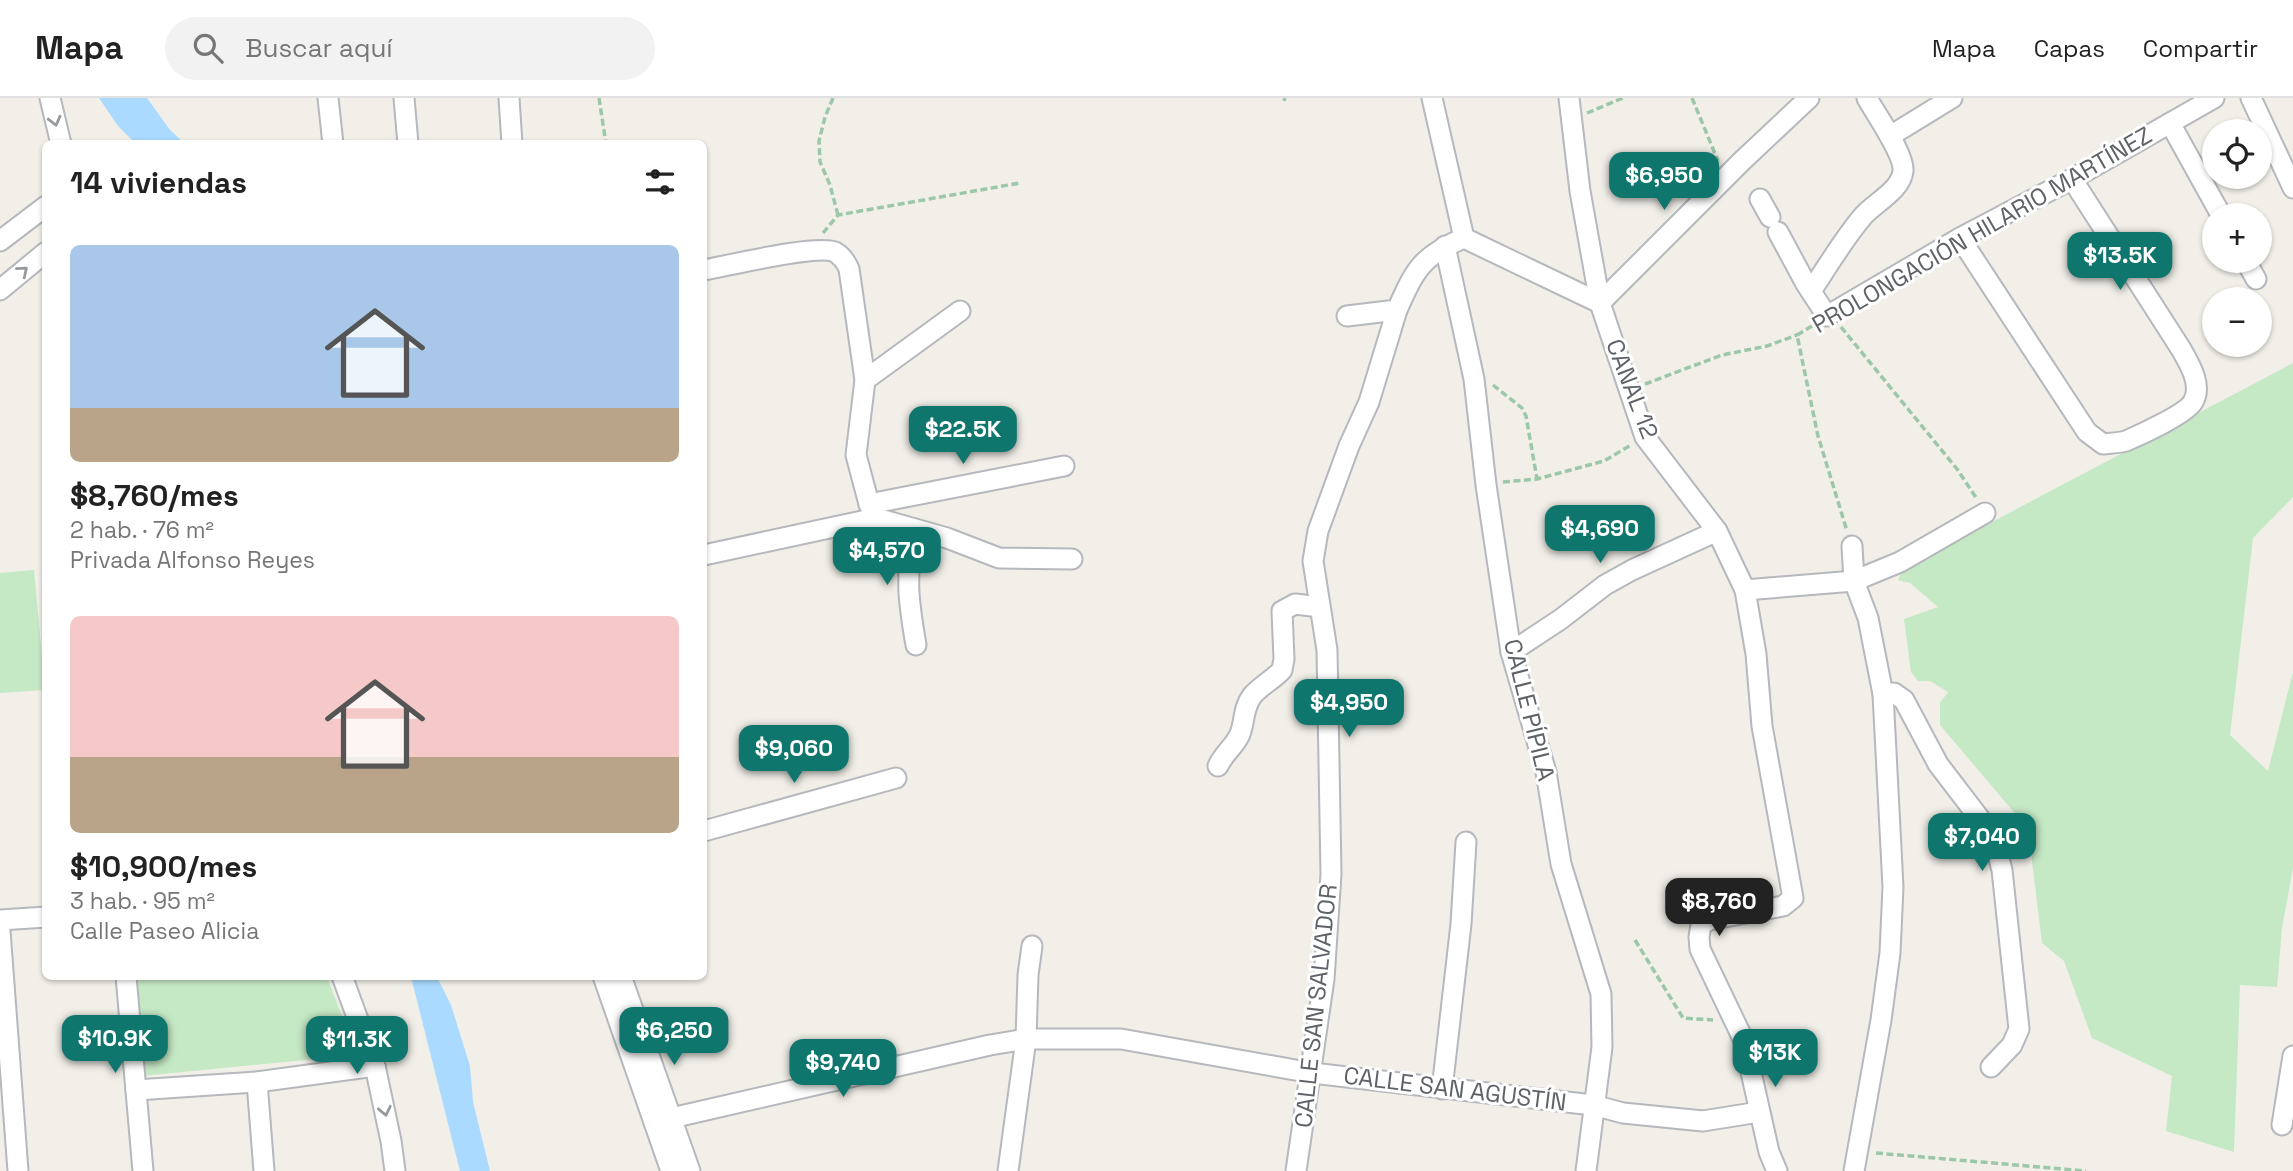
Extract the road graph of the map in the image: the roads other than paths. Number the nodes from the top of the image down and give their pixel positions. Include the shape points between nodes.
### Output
1 (50, 98) edge
2 (328, 98) edge
3 (404, 98) edge
4 (509, 98) edge
5 (522, 98) edge
6 (1432, 98) edge
7 (1809, 98) edge
8 (1867, 98) edge
9 (1952, 98) edge
10 (2214, 98) edge
11 (2251, 98) edge
12 (1570, 106) edge
13 (2170, 122) junction
14 (1890, 136) junction
15 (60, 140) edge
16 (333, 140) edge
17 (408, 140) edge
18 (512, 140) edge
19 (524, 140) edge
20 (1748, 156) junction
21 (1753, 179) dead end
22 (2072, 179) junction
23 (2293, 188) edge
24 (2214, 203) edge
25 (42, 209) edge
26 (1769, 216) dead end
27 (1464, 238) junction
28 (1961, 238) junction
29 (0, 242) edge
30 (1445, 246) junction
31 (42, 255) edge
32 (707, 269) edge
33 (2253, 273) edge
34 (2256, 279) dead end
35 (0, 290) edge
36 (1811, 291) junction
37 (1600, 303) junction
38 (1398, 310) junction
39 (960, 311) dead end
40 (1347, 316) dead end
41 (865, 380) junction
42 (1064, 466) dead end
43 (873, 511) junction
44 (1985, 513) road end
45 (915, 529) junction
46 (1717, 531) junction
47 (1852, 546) road end
48 (707, 554) edge
49 (1072, 559) dead end
50 (1854, 581) junction
51 (1745, 590) junction
52 (1320, 607) junction
53 (916, 645) dead end
54 (1511, 652) junction
55 (1883, 694) junction
56 (1217, 766) dead end
57 (896, 778) dead end
58 (707, 830) edge
59 (1466, 842) dead end
60 (42, 917) edge
61 (0, 920) edge
62 (0, 931) edge
63 (1032, 946) dead end
64 (126, 980) edge
65 (343, 980) edge
66 (605, 980) edge
67 (622, 980) edge
68 (1026, 1039) junction
69 (2293, 1056) edge
70 (375, 1066) junction
71 (1991, 1067) dead end
72 (1312, 1073) junction
73 (257, 1082) junction
74 (1442, 1089) junction
75 (136, 1090) junction
76 (1593, 1105) junction
77 (1759, 1112) junction
78 (662, 1120) junction
79 (2282, 1125) dead end
80 (1854, 1161) edge
81 (18, 1171) edge
82 (143, 1171) edge
83 (264, 1171) edge
84 (395, 1171) edge
85 (671, 1171) edge
86 (690, 1171) edge
87 (1007, 1171) edge
88 (1296, 1171) edge
89 (1586, 1171) edge
90 (1777, 1171) edge

1 -> 15 street
2 - 16 street
3 - 17 street
4 - 18 street
5 - 19 street
6 - 27 street
7 - 20 street
8 - 14 street
9 - 14 street
10 - 13 street, PROLONGACIÓN HILARIO MARTÍNEZ
11 - 23 street
12 - 37 street, CANAL 12
13 - 22 street, PROLONGACIÓN HILARIO MARTÍNEZ
13 - 24 street
14 - 36 street via 1903,166 1900,178 1864,215
20 - 21 street
20 - 37 street
22 - 28 street, PROLONGACIÓN HILARIO MARTÍNEZ
22 - 28 street via 2181,349 2197,388 2193,402 2182,411 2124,442 2104,444 2087,432
25 - 29 street
26 - 36 street
27 - 30 street, CALLE SAN SALVADOR
27 - 37 street
28 - 36 street, PROLONGACIÓN HILARIO MARTÍNEZ via 1828,316
30 - 38 street, CALLE SAN SALVADOR via 1421,264
30 - 54 street, CALLE PÍPILA via 1474,379
35 -> 31 street
32 - 41 street via 834,251 849,269
33 - 34 street
37 - 46 street, CANAL 12 via 1645,437
38 - 40 street
38 - 52 street, CALLE SAN SALVADOR via 1370,402 1318,531 1313,561
39 - 41 street
41 - 43 street via 856,456
42 - 43 street
43 - 45 street
43 - 48 street
44 - 50 street via 1900,562
45 - 49 street via 999,558
45 - 53 street via 907,593
46 - 51 street, CANAL 12
46 - 54 street via 1632,569
47 - 50 street
50 - 51 street
50 - 55 street via 1868,618
51 - 77 street, CANAL 12 via 1793,898 1783,906 1709,920 1701,925 1699,937 1700,949 1736,1022
52 - 56 street via 1295,604 1282,611 1282,670 1252,695 1242,730
52 - 72 street, CALLE SAN SALVADOR via 1327,662 1331,874
54 - 76 street, CALLE PÍPILA via 1546,772 1561,864 1601,994 1602,1047
55 - 71 street via 1894,693 1904,700 1938,764 1993,836 2002,870 2020,1029
55 - 80 street via 1893,887 1891,953
57 - 58 street
59 - 74 street
60 - 61 street
62 - 81 street
63 - 68 street
64 - 75 street
65 - 70 street
66 - 78 street
67 - 78 street
68 - 72 street, CALLE SAN AGUSTÍN via 1121,1039
68 - 78 street, CALLE SAN AGUSTÍN
68 - 87 street
69 - 79 street
70 - 73 street
70 -> 84 street
72 - 74 street, CALLE SAN AGUSTÍN
72 - 88 street, CALLE SAN SALVADOR
73 - 75 street
73 - 83 street
74 - 76 street, CALLE SAN AGUSTÍN
75 - 82 street
76 - 77 street, CALLE SAN AGUSTÍN via 1623,1113 1703,1121
76 - 89 street, CALLE PÍPILA
77 - 90 street
78 - 85 street
78 - 86 street

